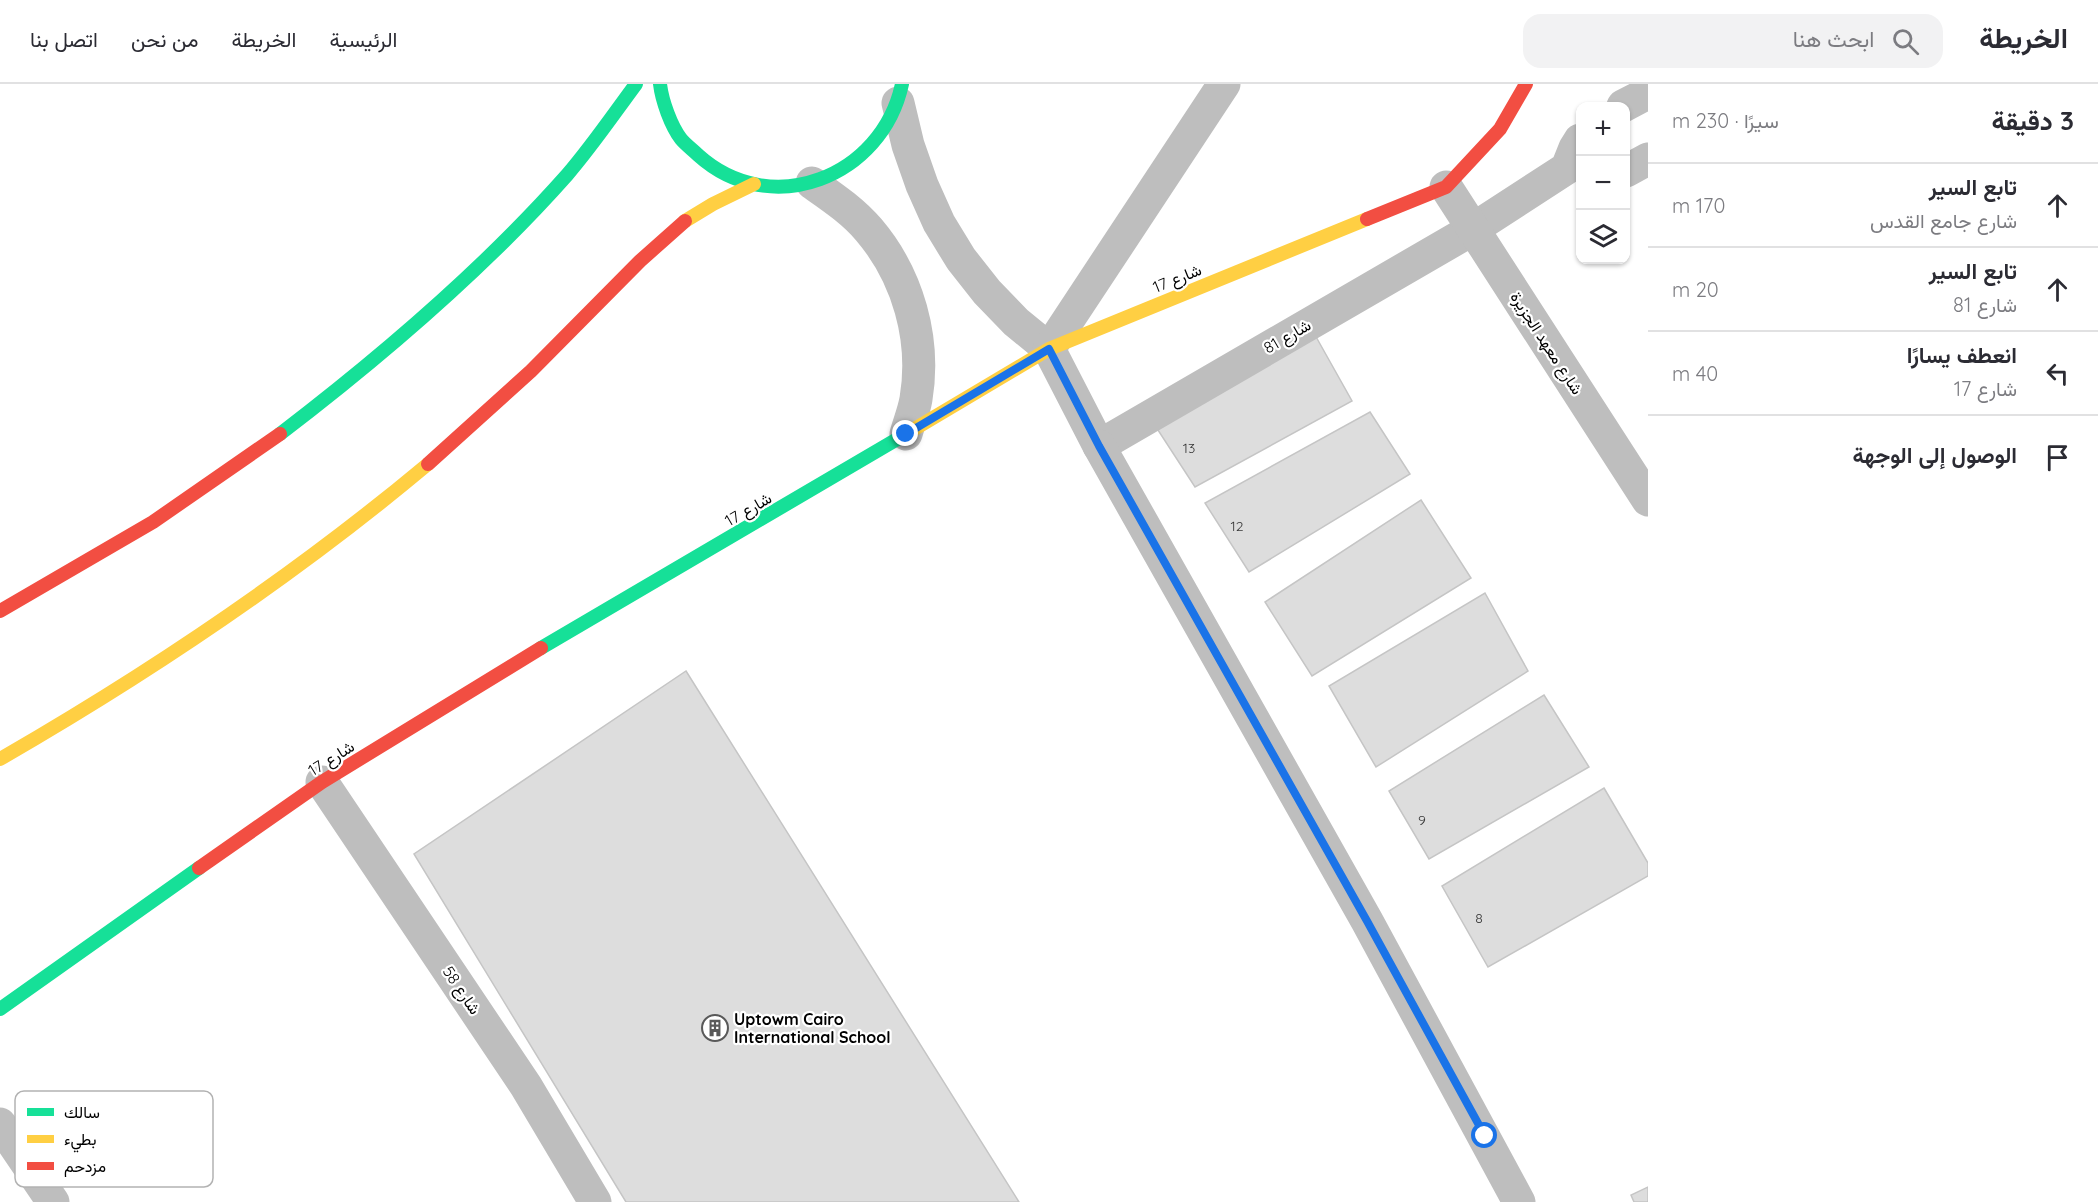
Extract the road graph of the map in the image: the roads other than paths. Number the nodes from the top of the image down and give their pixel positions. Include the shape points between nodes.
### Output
1 (636, 84) edge
2 (660, 84) edge
3 (1224, 84) edge
4 (1526, 84) edge
5 (1648, 93) edge
6 (900, 94) edge
7 (1630, 102) edge
8 (1648, 159) edge
9 (1576, 160) edge
10 (1630, 169) edge
11 (812, 183) junction
12 (754, 184) junction
13 (1446, 187) junction
14 (1473, 229) junction
15 (1049, 349) junction
16 (906, 434) junction
17 (1099, 446) junction
18 (1648, 500) edge
19 (0, 611) edge
20 (0, 759) edge
21 (322, 782) junction
22 (0, 1009) edge
23 (0, 1124) edge
24 (15, 1146) edge
25 (43, 1187) edge
26 (53, 1202) edge
27 (596, 1202) edge
28 (1519, 1202) edge

1 - 19 main road via 582,157 500,245 369,364 299,420 163,516
2 - 12 main road via 662,100 681,139 713,168
3 - 15 street
4 - 13 main road, شارع 17 via 1500,129
5 - 7 street
6 - 11 main road via 878,139 849,166
6 - 15 street via 908,145 939,223 987,292
8 - 10 street
9 - 14 street, شارع 81
11 - 12 main road via 783,187
11 - 16 street via 869,230 890,259 906,292 919,363 916,399
12 - 20 main road via 691,217 663,239 499,402 361,519 141,676
13 - 14 street, شارع معهد الجزيرة
13 - 15 main road, شارع 17
14 - 17 street, شارع 81
14 - 18 street, شارع معهد الجزيرة
15 - 16 main road, شارع 17
15 - 17 street
16 - 21 main road, شارع 17
17 - 28 street via 1367,921
21 - 22 main road, شارع 17
21 - 27 street, شارع 58 via 526,1086
23 - 24 street
25 - 26 street

